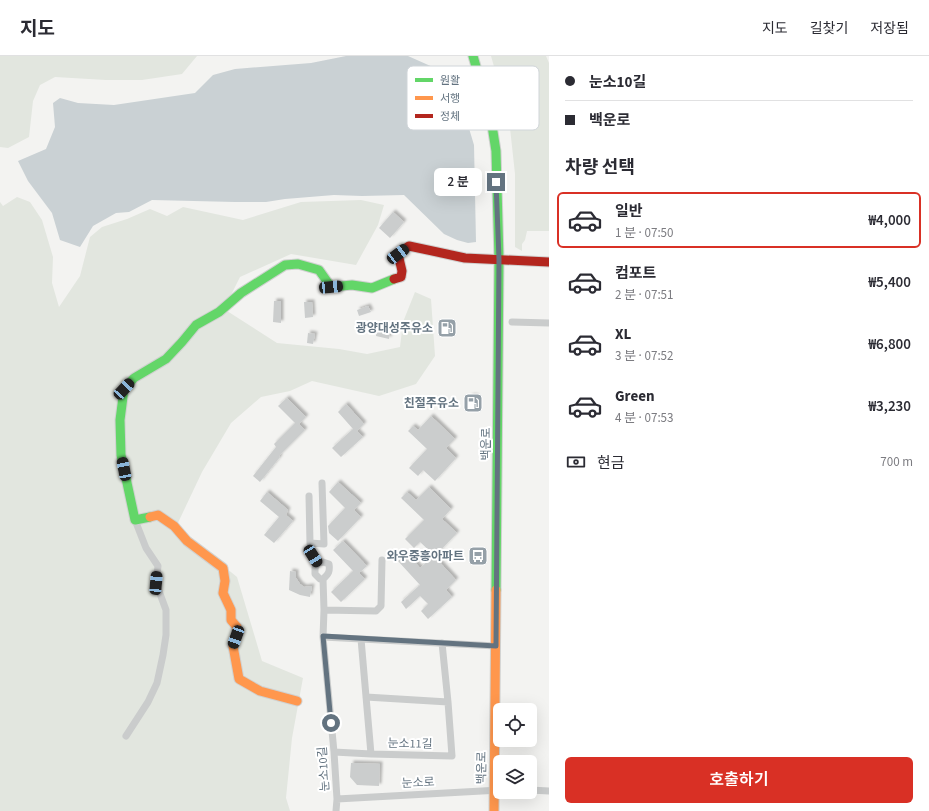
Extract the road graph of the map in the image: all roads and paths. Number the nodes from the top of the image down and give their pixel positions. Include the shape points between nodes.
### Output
1 (473, 56) edge
2 (476, 66) edge
3 (493, 130) edge
4 (499, 259) junction
5 (549, 262) edge
6 (512, 322) dead end
7 (549, 323) edge
8 (322, 483) dead end
9 (309, 496) dead end
10 (136, 520) junction
11 (310, 543) junction
12 (382, 560) dead end
13 (318, 563) junction
14 (323, 579) junction
15 (324, 610) junction
16 (323, 636) junction
17 (361, 639) junction
18 (442, 643) junction
19 (496, 646) junction
20 (366, 697) junction
21 (297, 701) dead end
22 (448, 702) junction
23 (126, 736) dead end
24 (334, 752) junction
25 (371, 754) junction
26 (497, 755) edge
27 (493, 790) edge
28 (537, 790) edge
29 (549, 791) edge
30 (337, 799) junction
31 (496, 799) edge
32 (336, 811) edge
33 (494, 811) edge

1 - 2 street, 백운로
3 - 4 street, 백운로 via 496,151
4 - 5 street
4 - 10 street via 466,258 409,246 398,254 401,277 372,288 352,285 331,287 319,270 298,264 285,265 241,293 219,312 196,325 166,359 134,378 124,389 120,420 121,455
4 - 19 street, 백운로
6 - 7 street
8 - 11 street via 324,544
9 - 11 street
10 - 21 street via 158,515 223,568 223,593 231,610 231,620 237,627 233,646 239,678 260,691
10 - 23 street via 146,548 158,566 156,583 166,610 166,635 156,683 148,702
11 - 13 street via 313,556
12 - 15 street via 381,606 376,611
13 - 14 street via 314,568 315,574
13 - 14 street via 329,564 330,570
14 - 15 street, 눈소10길
15 - 16 street, 눈소10길
16 - 17 street
16 - 24 street, 눈소10길
17 - 18 street
17 - 20 street, 눈소11길
18 - 19 street
18 - 22 street, 눈소11길
19 - 26 street, 백운로
20 - 22 street
20 - 25 street, 눈소11길
22 - 25 street, 눈소11길 via 452,756
24 - 25 street
24 - 30 street, 눈소10길
27 - 30 street, 눈소로
28 - 29 street
30 - 32 street, 눈소10길
31 - 33 street, 백운로

